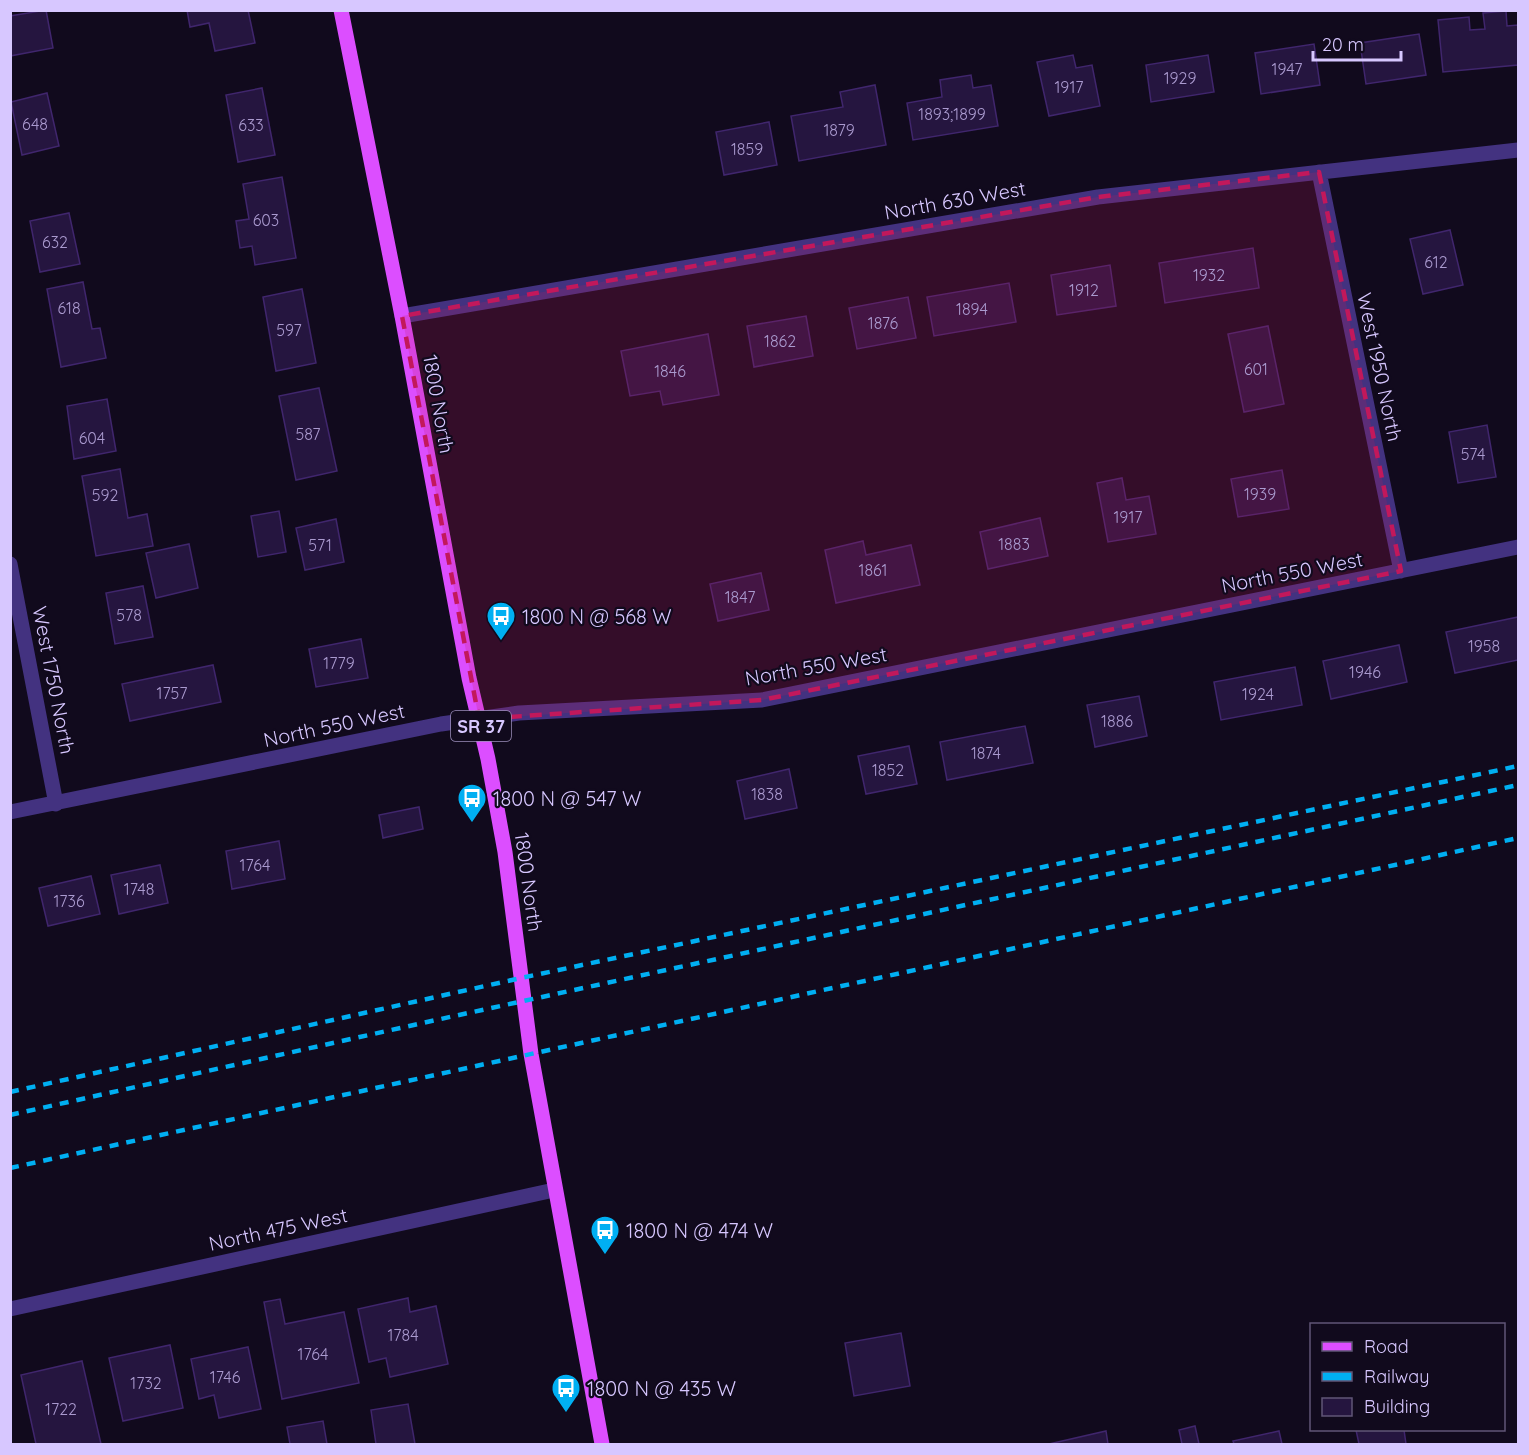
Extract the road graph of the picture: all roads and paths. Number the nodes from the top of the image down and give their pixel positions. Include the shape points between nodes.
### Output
1 (341, 10) edge
2 (1518, 150) edge
3 (1319, 172) junction
4 (402, 316) junction
5 (1518, 546) edge
6 (10, 564) edge
7 (1401, 571) junction
8 (479, 719) junction
9 (56, 804) junction
10 (10, 812) edge
11 (554, 1190) junction
12 (10, 1309) edge
13 (602, 1444) edge

1 - 4 main road, 1800 North / SR 37
2 - 3 street, North 630 West
3 - 4 street, North 630 West via 1098,197
3 - 7 street, West 1950 North
4 - 8 main road, 1800 North / SR 37
5 - 7 street, North 550 West
6 - 9 street, West 1750 North
7 - 8 street, North 550 West via 762,700 519,713
8 - 9 street, North 550 West
8 - 11 main road, 1800 North / SR 37 via 505,852 531,1054
9 - 10 street, North 550 West
11 - 12 street, North 475 West
11 - 13 main road, 1800 North / SR 37

